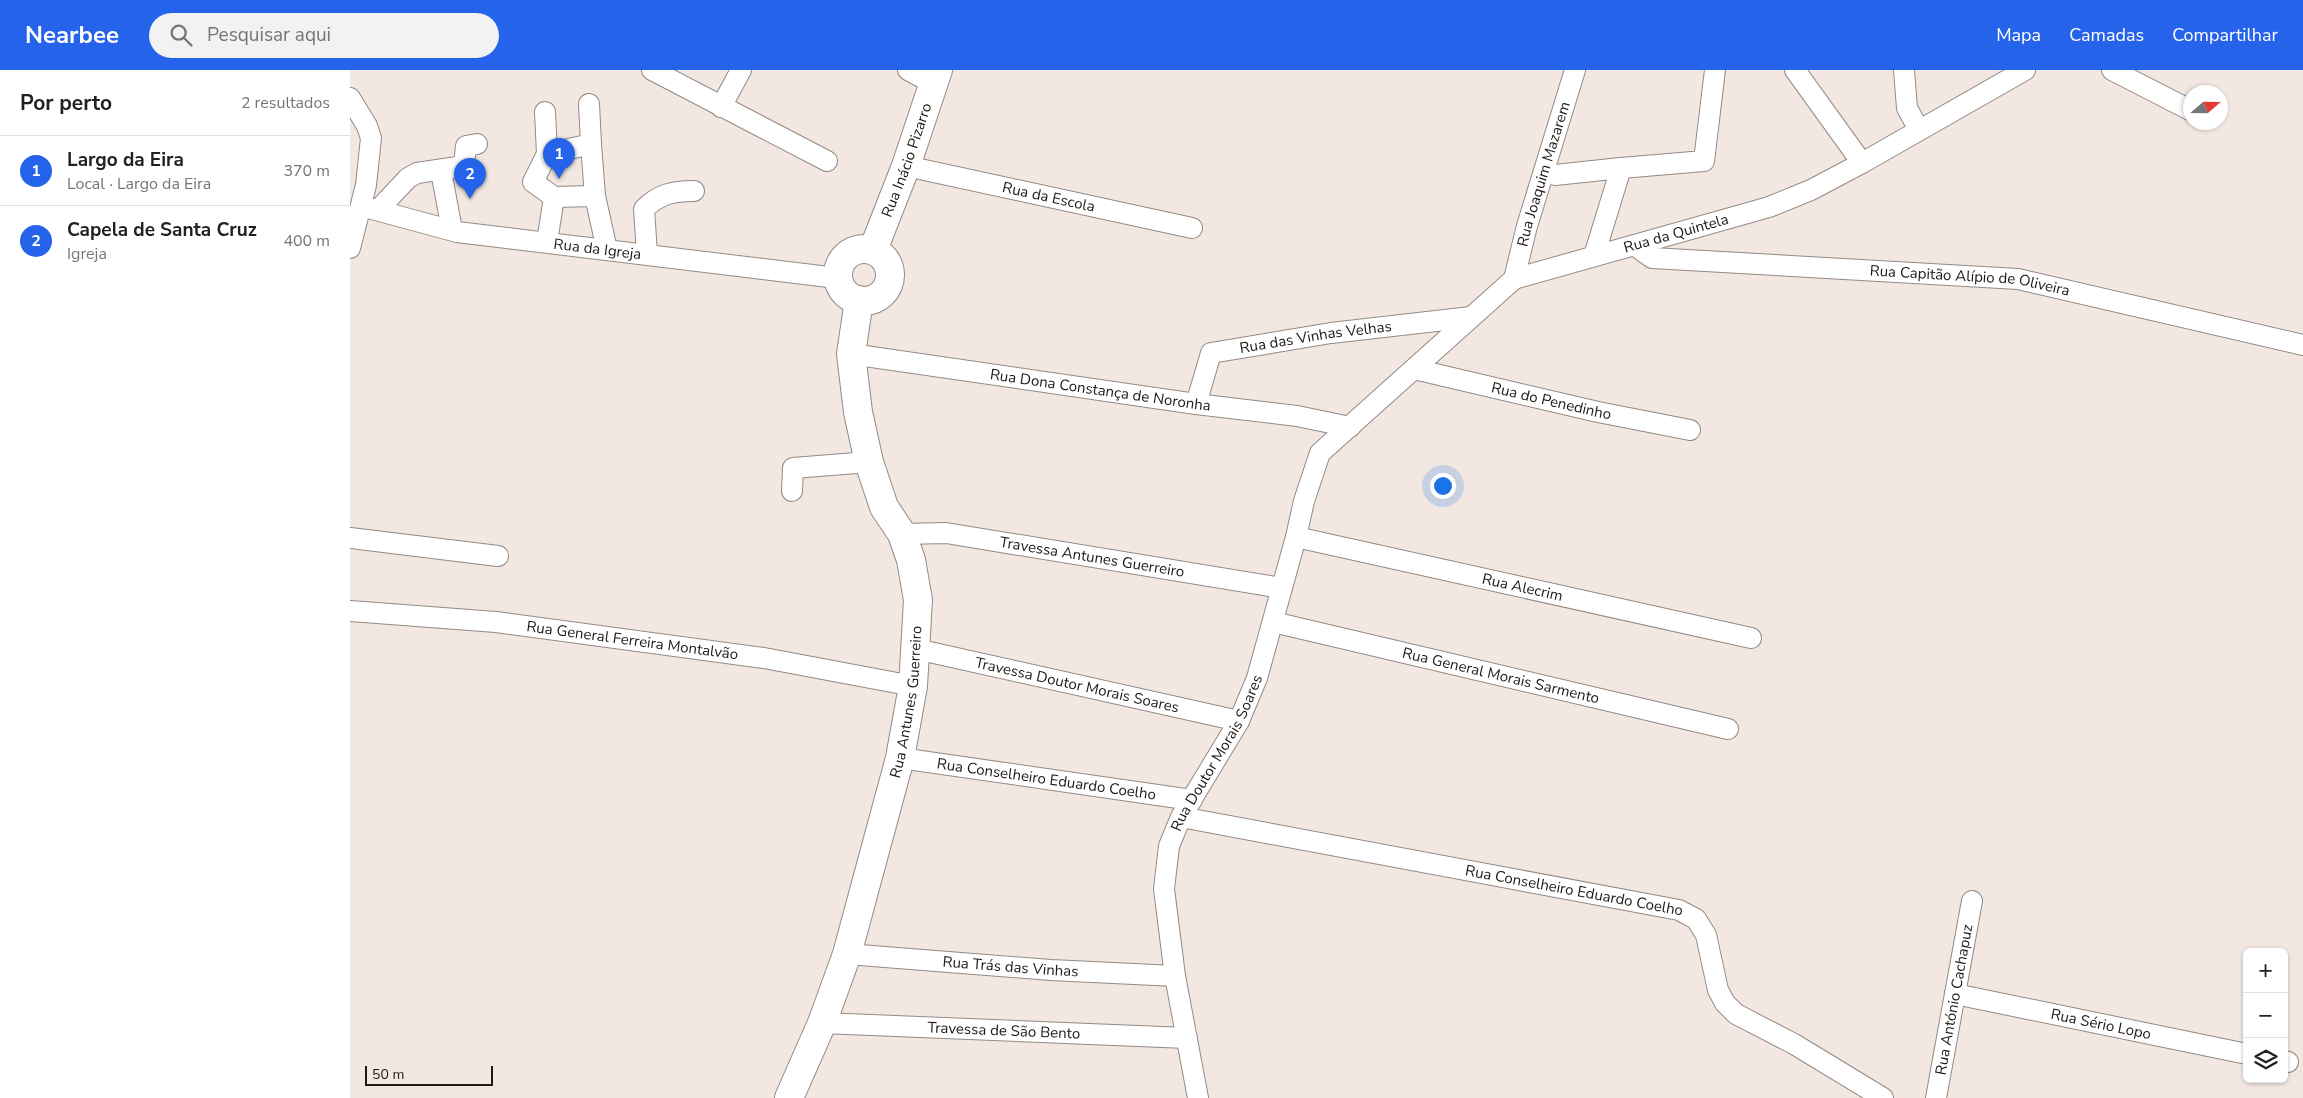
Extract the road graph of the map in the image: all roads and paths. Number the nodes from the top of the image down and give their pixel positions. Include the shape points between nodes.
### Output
1 (652, 70) edge
2 (741, 70) edge
3 (908, 70) edge
4 (1575, 70) edge
5 (1715, 70) edge
6 (1795, 70) edge
7 (1904, 70) edge
8 (2112, 70) edge
9 (2017, 72) edge
10 (936, 77) edge
11 (350, 98) edge
12 (589, 104) dead end
13 (2183, 106) edge
14 (721, 107) junction
15 (545, 112) dead end
16 (1919, 130) junction
17 (476, 144) dead end
18 (591, 144) junction
19 (546, 154) junction
20 (827, 161) dead end
21 (1862, 163) junction
22 (906, 166) junction
23 (1622, 168) junction
24 (441, 171) junction
25 (1555, 175) dead end
26 (694, 191) dead end
27 (595, 196) junction
28 (554, 197) junction
29 (370, 208) junction
30 (1192, 228) dead end
31 (452, 230) junction
32 (547, 242) junction
33 (1634, 245) junction
34 (350, 248) edge
35 (607, 250) junction
36 (873, 250) junction
37 (646, 254) junction
38 (1594, 256) junction
39 (837, 278) junction
40 (1514, 279) junction
41 (859, 300) junction
42 (1472, 317) junction
43 (2303, 345) edge
44 (851, 354) junction
45 (1414, 370) junction
46 (1196, 404) junction
47 (1350, 427) junction
48 (1690, 430) dead end
49 (869, 462) junction
50 (792, 490) dead end
51 (902, 534) junction
52 (1296, 537) junction
53 (350, 538) edge
54 (498, 556) dead end
55 (1282, 588) junction
56 (350, 611) edge
57 (1273, 622) junction
58 (1751, 638) dead end
59 (916, 649) junction
60 (913, 686) junction
61 (1239, 721) junction
62 (1728, 729) dead end
63 (900, 758) junction
64 (1192, 800) junction
65 (1181, 817) junction
66 (1972, 901) dead end
67 (847, 954) junction
68 (1175, 976) junction
69 (1955, 994) junction
70 (822, 1023) junction
71 (1187, 1038) junction
72 (2243, 1053) edge
73 (789, 1098) edge
74 (1198, 1098) edge
75 (1883, 1098) edge
76 (1936, 1098) edge

1 - 14 street
2 - 14 street
3 - 10 street
4 - 40 street, Rua Joaquim Mazarem via 1526,226
5 - 23 street via 1704,161
6 - 21 street
7 - 16 street via 1907,108
8 - 13 street
9 - 16 street, Rua da Quintela
10 - 22 main road, Rua Inácio Pizarro
11 - 29 street via 371,138
12 - 18 street
14 - 20 street
15 - 19 street
16 - 21 street, Rua da Quintela
17 - 24 street via 466,146 464,166
18 - 19 street
18 - 27 street
19 - 28 street via 533,182
21 - 33 street, Rua da Quintela via 1811,190 1769,207
22 - 30 street, Rua da Escola
22 - 36 main road, Rua Inácio Pizarro
23 - 25 street
23 - 38 street
24 - 29 street via 417,173
24 - 31 street
26 - 37 street via 667,193 644,209
27 - 28 street
27 - 35 street
28 - 32 street
29 - 31 street, Rua da Igreja
29 - 34 street
31 - 32 street, Rua da Igreja
32 - 35 street, Rua da Igreja
33 - 38 street, Rua da Quintela
33 - 43 street, Rua Capitão Alípio de Oliveira via 1652,258 2018,279
35 - 37 street, Rua da Igreja
36 - 39 main road via 858,249 845,256
36 - 41 main road via 889,267 889,282 874,299
37 - 39 street, Rua da Igreja
38 - 40 street, Rua da Quintela
39 - 41 main road via 844,292
40 - 42 street, Rua da Quintela
41 - 44 main road, Rua Antunes Guerreiro
42 - 45 street, Rua da Quintela
42 - 46 street, Rua das Vinhas Velhas via 1331,332 1211,354
44 - 46 street, Rua Dona Constança de Noronha
44 - 49 main road, Rua Antunes Guerreiro via 858,412
45 - 47 street, Rua da Quintela
45 - 48 street, Rua do Penedinho
46 - 47 street, Rua Dona Constança de Noronha via 1297,416
47 - 52 street, Rua Doutor Morais Soares via 1320,452
49 - 50 street via 793,468
49 - 51 main road, Rua Antunes Guerreiro via 884,507
51 - 55 street, Travessa Antunes Guerreiro via 946,533
51 - 59 main road, Rua Antunes Guerreiro via 911,560 918,600
52 - 55 street, Rua Doutor Morais Soares
52 - 58 street, Rua Alecrim
53 - 54 street
55 - 57 street, Rua Doutor Morais Soares
56 - 60 street, Rua General Ferreira Montalvão via 496,622 764,658
57 - 61 street, Rua Doutor Morais Soares via 1257,678
57 - 62 street, Rua General Morais Sarmento
59 - 60 main road, Rua Antunes Guerreiro
59 - 61 street, Travessa Doutor Morais Soares
60 - 63 main road, Rua Antunes Guerreiro
61 - 64 street, Rua Doutor Morais Soares
63 - 64 street, Rua Conselheiro Eduardo Coelho
63 - 67 main road, Rua Antunes Guerreiro
64 - 65 street, Rua Doutor Morais Soares
65 - 68 street, Rua Doutor Morais Soares via 1169,846 1164,889
65 - 75 street, Rua Conselheiro Eduardo Coelho via 1679,910 1696,919 1706,935 1724,1003 1736,1014 1794,1044
66 - 69 street, Rua António Cachapuz
67 - 68 street, Rua Trás das Vinhas
67 - 70 main road, Rua Antunes Guerreiro
68 - 71 street, Rua Doutor Morais Soares
69 - 72 street, Rua Sério Lopo
69 - 76 street, Rua António Cachapuz
70 - 71 street, Travessa de São Bento
70 - 73 main road, Rua Antunes Guerreiro
71 - 74 street, Rua Doutor Morais Soares

